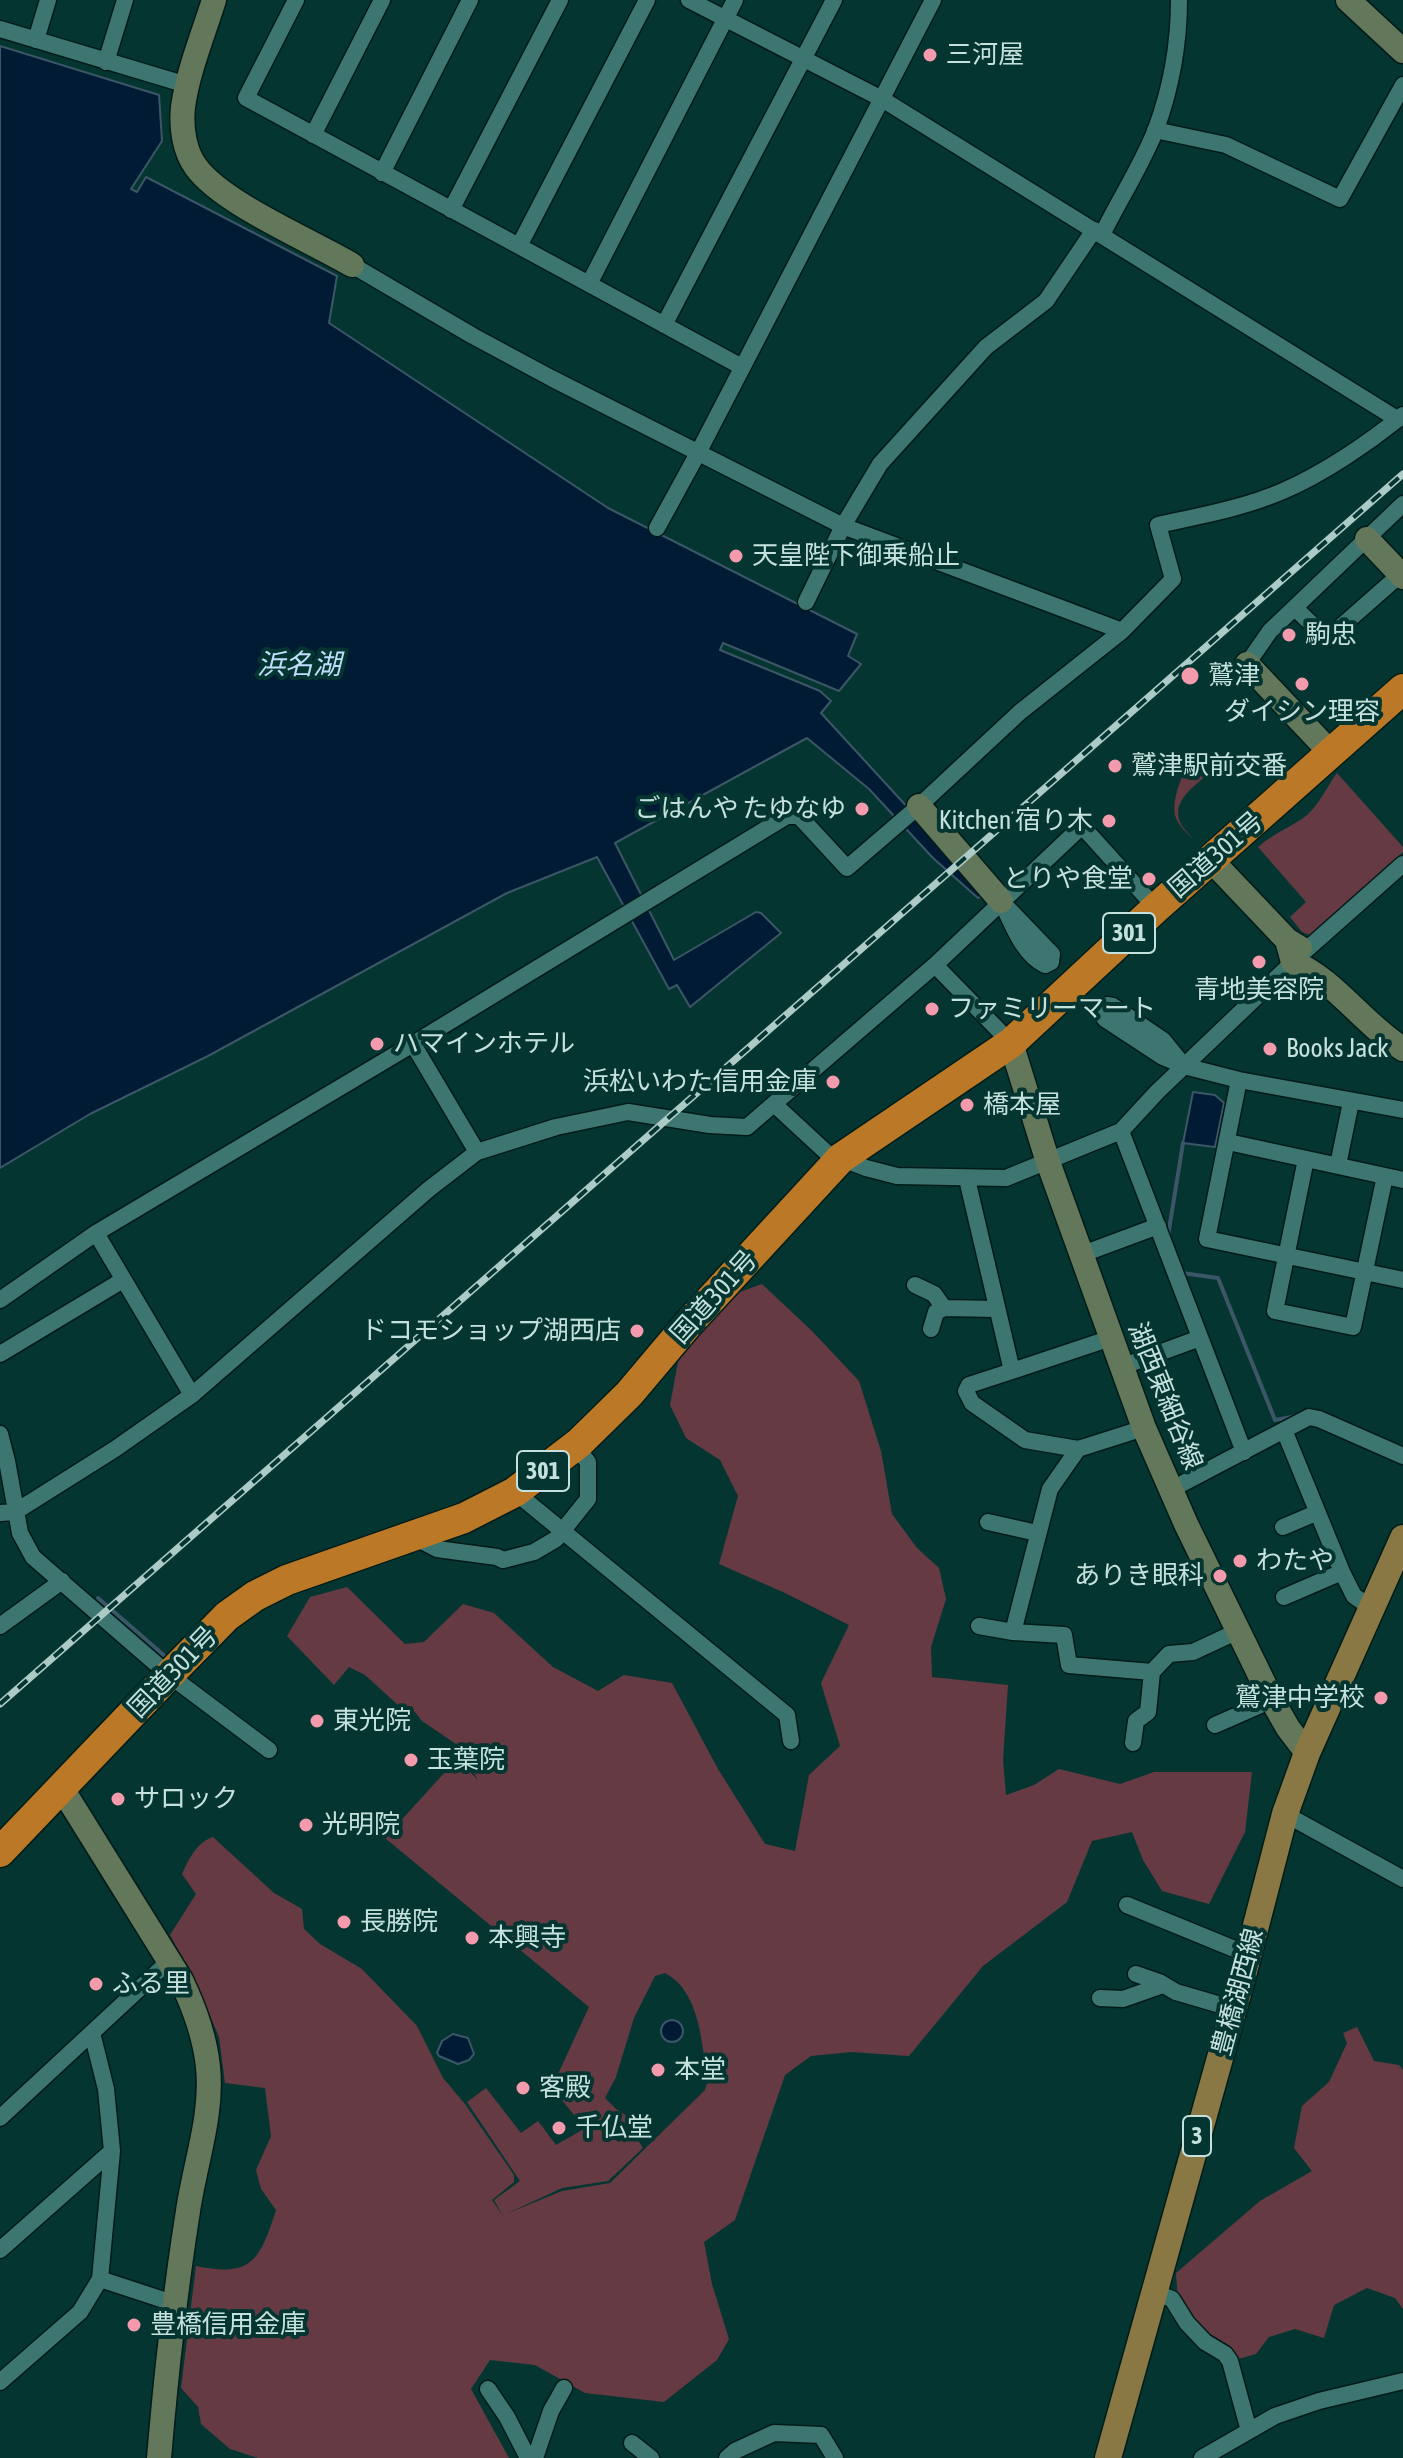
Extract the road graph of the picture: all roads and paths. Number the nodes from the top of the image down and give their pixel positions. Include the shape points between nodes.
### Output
1 (48, 0) edge
2 (125, 0) edge
3 (214, 0) edge
4 (296, 0) edge
5 (382, 0) edge
6 (470, 0) edge
7 (560, 0) edge
8 (647, 0) edge
9 (689, 0) edge
10 (735, 0) edge
11 (834, 0) edge
12 (933, 0) edge
13 (1179, 0) edge
14 (1348, 0) edge
15 (726, 19) junction
16 (0, 29) edge
17 (36, 40) junction
18 (1403, 51) edge
19 (803, 59) junction
20 (106, 62) junction
21 (187, 85) junction
22 (1403, 85) edge
23 (882, 99) junction
24 (1155, 130) junction
25 (313, 135) junction
26 (382, 173) junction
27 (451, 210) junction
28 (1098, 232) junction
29 (519, 246) junction
30 (352, 265) joint
31 (589, 284) junction
32 (664, 325) junction
33 (742, 367) junction
34 (1400, 417) edge
35 (698, 453) junction
36 (1403, 504) edge
37 (843, 526) junction
38 (657, 528) dead end
39 (1367, 539) junction
40 (1402, 575) edge
41 (806, 602) dead end
42 (1295, 608) junction
43 (1122, 631) junction
44 (1247, 664) joint
45 (1403, 689) edge
46 (1331, 753) junction
47 (919, 806) junction
48 (1212, 861) junction
49 (1403, 864) edge
50 (1001, 901) junction
51 (1156, 908) junction
52 (1299, 956) junction
53 (935, 965) junction
54 (1011, 1043) junction
55 (413, 1044) junction
56 (1403, 1049) edge
57 (1184, 1066) junction
58 (1239, 1080) junction
59 (1351, 1102) junction
60 (774, 1104) junction
61 (1403, 1110) edge
62 (1121, 1131) junction
63 (1228, 1142) junction
64 (477, 1152) junction
65 (841, 1158) junction
66 (1047, 1159) junction
67 (1306, 1159) junction
68 (1338, 1165) junction
69 (1385, 1176) junction
70 (967, 1179) junction
71 (1403, 1180) edge
72 (1158, 1226) junction
73 (96, 1233) junction
74 (1286, 1254) junction
75 (1080, 1255) junction
76 (1364, 1272) junction
77 (123, 1280) junction
78 (1403, 1280) edge
79 (915, 1285) dead end
80 (0, 1300) edge
81 (944, 1308) junction
82 (996, 1309) junction
83 (931, 1329) dead end
84 (1111, 1338) junction
85 (1200, 1338) junction
86 (0, 1354) edge
87 (1121, 1367) junction
88 (1012, 1371) junction
89 (192, 1395) junction
90 (1144, 1428) junction
91 (1284, 1430) junction
92 (0, 1434) edge
93 (575, 1446) junction
94 (1078, 1449) junction
95 (1244, 1452) junction
96 (1403, 1456) edge
97 (1172, 1489) junction
98 (515, 1492) junction
99 (8, 1513) edge
100 (1316, 1513) junction
101 (988, 1522) dead end
102 (1283, 1527) dead end
103 (563, 1531) junction
104 (1037, 1533) junction
105 (414, 1537) junction
106 (1403, 1538) edge
107 (1342, 1572) junction
108 (62, 1581) junction
109 (1284, 1597) dead end
110 (1372, 1608) junction
111 (0, 1626) edge
112 (979, 1626) dead end
113 (1238, 1631) junction
114 (1013, 1632) junction
115 (1152, 1672) junction
116 (169, 1675) junction
117 (1272, 1700) junction
118 (1215, 1725) dead end
119 (791, 1741) dead end
120 (1133, 1743) dead end
121 (269, 1750) dead end
122 (1307, 1753) junction
123 (61, 1787) junction
124 (1285, 1814) junction
125 (0, 1852) edge
126 (1403, 1879) edge
127 (1127, 1905) dead end
128 (1249, 1955) junction
129 (168, 1962) junction
130 (1136, 1974) dead end
131 (1163, 1985) junction
132 (1100, 1998) dead end
133 (1234, 2009) junction
134 (92, 2033) junction
135 (0, 2118) edge
136 (112, 2151) junction
137 (0, 2250) edge
138 (100, 2279) junction
139 (1154, 2292) junction
140 (176, 2304) junction
141 (1403, 2381) edge
142 (0, 2382) edge
143 (564, 2388) dead end
144 (488, 2389) dead end
145 (1249, 2431) junction
146 (632, 2443) dead end
147 (159, 2458) edge
148 (528, 2458) edge
149 (535, 2458) edge
150 (651, 2458) edge
151 (727, 2458) edge
152 (835, 2458) edge
153 (1108, 2458) edge
154 (1202, 2458) edge

1 - 17 street
2 - 20 street
3 - 21 street
4 - 25 street via 246,98
5 - 25 street
6 - 26 street
7 - 27 street
8 - 29 street
9 - 15 street
10 - 15 street
11 - 19 street
12 - 23 street
13 - 24 street via 1179,29
14 - 18 street
15 - 19 street
15 - 31 street
16 - 17 street
17 - 20 street
19 - 23 street
19 - 32 street
20 - 21 street
21 - 30 street via 186,148 194,165 237,201
22 - 24 street via 1340,199 1226,145
23 - 28 street
23 - 33 street
24 - 28 street
25 - 26 street
26 - 27 street
27 - 29 street
28 - 34 street
28 - 37 street via 1046,301 986,347 880,464
29 - 31 street
30 - 35 street via 473,336
31 - 32 street
32 - 33 street
33 - 35 street
34 - 43 street via 1378,437 1283,491 1158,525 1173,579
35 - 37 street
35 - 38 street
36 - 39 street
37 - 41 street
37 - 43 street
39 - 40 street
39 - 42 street
40 - 42 street via 1327,639
42 - 44 street via 1270,631
43 - 47 street via 1020,712
44 - 46 street
45 - 46 highway, 国道301号 / 301
46 - 48 highway, 国道301号 / 301
47 - 50 street
47 - 55 street via 847,868 799,816 787,816
48 - 51 highway, 国道301号 / 301
48 - 52 street
49 - 52 street
50 - 51 street via 1082,826
50 - 53 street
51 - 54 highway, 国道301号 / 301
52 - 56 street via 1356,1013
52 - 57 street
53 - 54 street
53 - 60 street
54 - 65 highway, 国道301号 / 301
54 - 66 street, 湖西東細谷線
55 - 64 street
55 - 73 street
57 - 57 street via 1105,1019 1102,1008 1113,1006 1163,1040
57 - 58 street
57 - 62 street
58 - 59 street
58 - 63 street
59 - 61 street
59 - 68 street
60 - 64 street via 747,1127 628,1112
60 - 65 street via 827,1153
62 - 66 street
62 - 72 street
63 - 67 street
63 - 74 street via 1207,1239
64 - 89 street
65 - 70 street via 897,1176
65 - 93 highway, 国道301号 / 301 via 629,1394
66 - 70 street via 1006,1178
66 - 75 street, 湖西東細谷線
67 - 68 street
67 - 74 street
68 - 69 street
69 - 71 street
69 - 76 street
70 - 82 street
72 - 75 street
72 - 85 street
73 - 77 street
73 - 80 street
74 - 76 street
74 - 76 street via 1275,1311 1353,1327
75 - 84 street, 湖西東細谷線
76 - 78 street
77 - 86 street
77 - 89 street
79 - 81 street via 934,1294
81 - 82 street
81 - 83 street via 936,1312
82 - 88 street
84 - 87 street, 湖西東細谷線
84 - 88 street
85 - 87 street
85 - 95 street
87 - 90 street, 湖西東細谷線
88 - 94 street via 969,1385 972,1403 1025,1440
89 - 99 street
90 - 94 street
90 - 97 street, 湖西東細谷線
91 - 95 street
91 - 96 street via 1314,1417
91 - 100 street
92 - 99 street via 7,1461
93 - 98 highway, 国道301号 / 301
93 - 103 street via 588,1462 588,1499
94 - 104 street via 1050,1489
95 - 97 street
97 - 113 street, 湖西東細谷線
98 - 103 street
98 - 105 highway, 国道301号 / 301
99 - 108 street via 33,1557
100 - 102 street
100 - 107 street
101 - 104 street
103 - 105 street via 534,1552 503,1560 437,1549
103 - 119 street via 699,1633 787,1715
104 - 114 street
105 - 116 highway, 国道301号 / 301 via 255,1596 227,1616
106 - 110 main road, 豊橋湖西線 / 3
107 - 109 street
107 - 110 street via 1354,1596
108 - 111 street
108 - 116 street
110 - 122 main road, 豊橋湖西線 / 3
112 - 114 street
113 - 115 street via 1193,1652 1169,1654
113 - 117 street, 湖西東細谷線
114 - 115 street via 1064,1635 1069,1665
115 - 120 street via 1148,1712 1136,1721
116 - 121 street
116 - 123 highway, 国道301号 / 301
117 - 118 street
117 - 122 street, 湖西東細谷線
122 - 124 main road, 豊橋湖西線 / 3
123 - 125 highway, 国道301号 / 301
123 - 129 street
124 - 126 street
124 - 128 main road, 豊橋湖西線 / 3
127 - 128 street
128 - 133 main road, 豊橋湖西線 / 3
129 - 134 street
129 - 140 street via 191,2000 208,2069 208,2108
130 - 131 street
131 - 132 street via 1123,1999
131 - 133 street
133 - 139 main road, 豊橋湖西線 / 3
134 - 135 street
134 - 136 street via 106,2089
136 - 137 street
136 - 138 street
138 - 140 street
138 - 142 street via 80,2312
139 - 145 street via 1172,2299 1187,2323 1230,2361
139 - 153 main road, 豊橋湖西線 / 3
140 - 147 street
141 - 145 street via 1319,2401
143 - 149 street
144 - 148 street
145 - 154 street
146 - 150 street
151 - 152 street via 774,2433 821,2435

